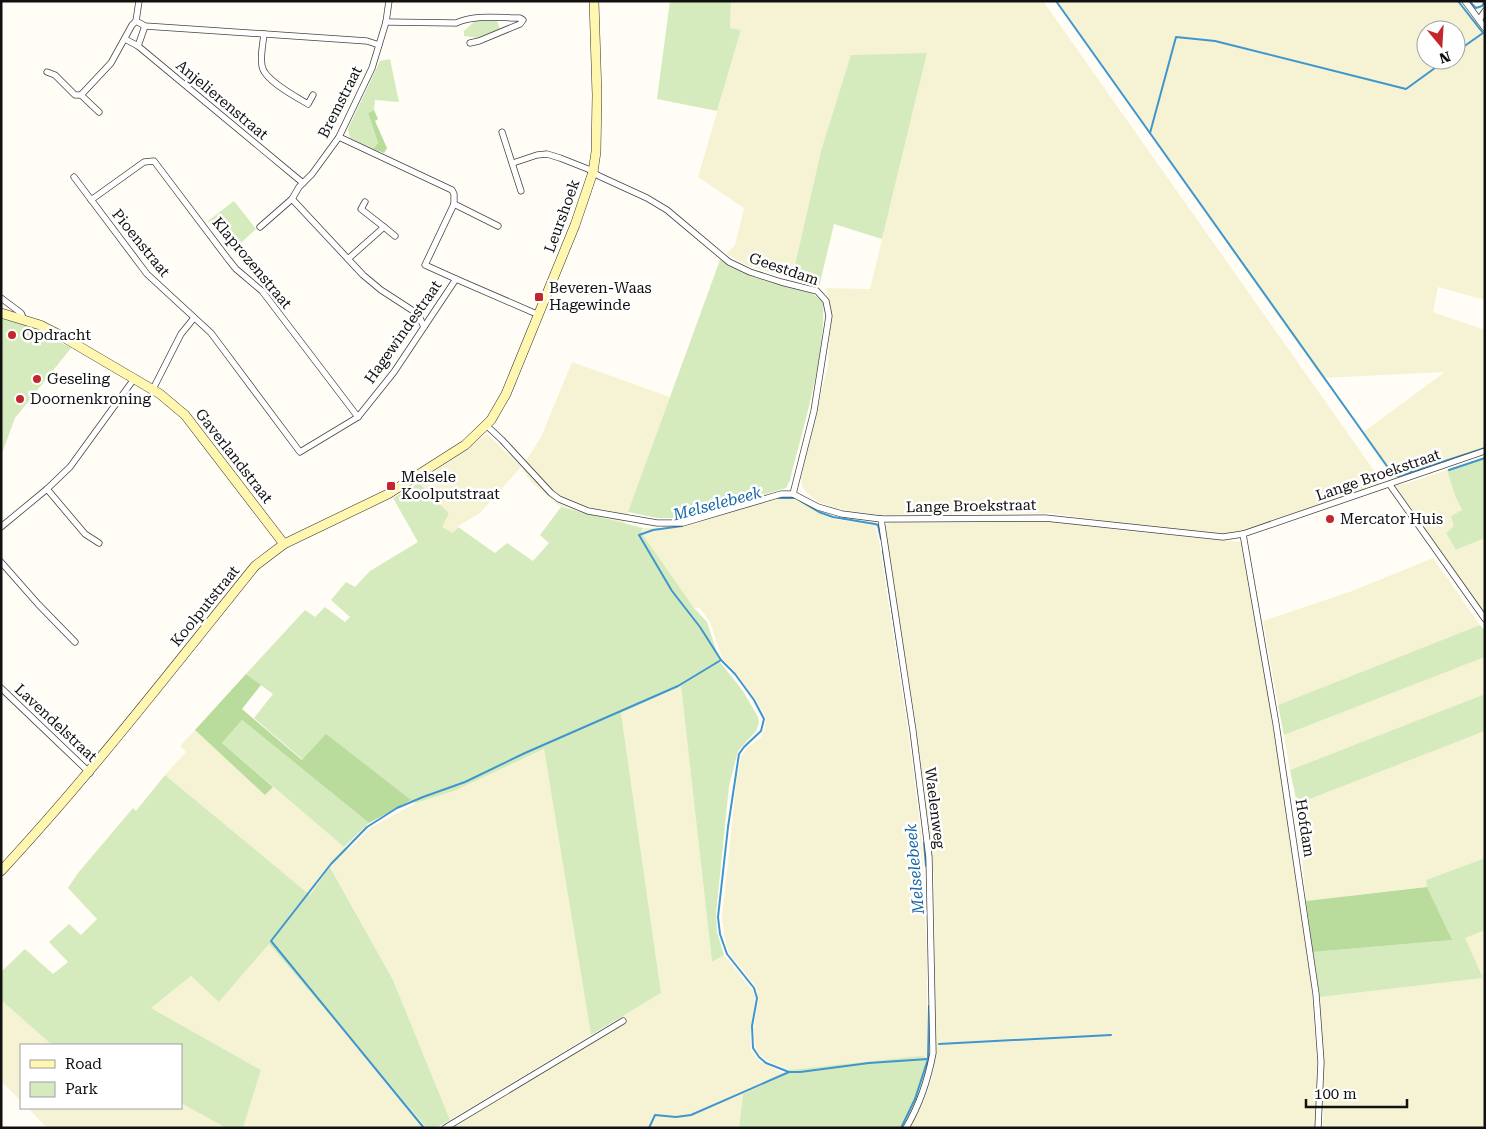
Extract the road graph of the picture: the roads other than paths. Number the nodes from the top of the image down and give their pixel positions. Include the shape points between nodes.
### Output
1 (139, 1) edge
2 (389, 1) edge
3 (594, 1) edge
4 (1465, 1) edge
5 (1485, 11) edge
6 (1480, 20) junction
7 (136, 21) junction
8 (386, 22) junction
9 (145, 26) junction
10 (1485, 28) edge
11 (264, 34) junction
12 (125, 39) junction
13 (470, 43) dead end
14 (379, 45) junction
15 (138, 46) junction
16 (47, 72) dead end
17 (82, 94) junction
18 (313, 95) dead end
19 (99, 112) dead end
20 (502, 132) dead end
21 (339, 137) junction
22 (513, 163) junction
23 (593, 172) junction
24 (74, 177) dead end
25 (303, 183) junction
26 (521, 191) dead end
27 (292, 199) junction
28 (91, 200) junction
29 (365, 202) dead end
30 (454, 204) junction
31 (498, 226) dead end
32 (260, 227) dead end
33 (384, 227) junction
34 (395, 236) dead end
35 (348, 259) junction
36 (456, 280) junction
37 (1, 298) edge
38 (1, 313) edge
39 (539, 315) junction
40 (194, 318) junction
41 (24, 320) junction
42 (424, 327) junction
43 (134, 379) junction
44 (153, 389) junction
45 (358, 417) junction
46 (486, 425) junction
47 (1485, 451) edge
48 (300, 452) joint
49 (1390, 485) junction
50 (47, 489) junction
51 (794, 494) junction
52 (881, 519) junction
53 (1, 527) edge
54 (1243, 534) junction
55 (99, 543) dead end
56 (284, 544) junction
57 (1, 562) edge
58 (1485, 619) edge
59 (75, 642) dead end
60 (2, 689) edge
61 (90, 773) junction
62 (1, 871) edge
63 (624, 1021) dead end
64 (445, 1128) edge
65 (906, 1128) edge
66 (1318, 1128) edge

1 - 7 street
2 - 8 street, Bremstraat
3 - 23 street, Leurshoek via 597,95
4 - 6 street
5 - 6 street
6 - 10 street
7 - 9 street
7 - 12 street
8 - 13 street via 456,23 476,18 523,20
8 - 14 street, Bremstraat
9 - 11 street
9 - 15 street
11 - 14 street via 367,41
11 - 18 street via 263,69 268,77 310,105
12 - 15 street, Anjelierenstraat
12 - 17 street via 108,68
14 - 21 street, Bremstraat via 372,68
15 - 25 street, Anjelierenstraat
16 - 17 street via 55,75 75,95
17 - 19 street
20 - 22 street
21 - 25 street, Bremstraat
21 - 30 street via 448,187 454,194
22 - 23 street, Geestdam via 547,154
22 - 26 street
23 - 39 street, Leurshoek
23 - 51 street, Geestdam via 667,210 729,262 750,272 817,291 826,300 829,316 814,411
24 - 28 street, Pioenstraat
25 - 27 street, Bremstraat
27 - 32 street, Bremstraat
27 - 35 street
28 - 40 street, Pioenstraat via 147,274
28 - 45 street, Klaprozenstraat via 144,162 154,161 228,259 262,292
29 - 33 street via 361,209
30 - 31 street
30 - 36 street via 425,265
33 - 34 street
33 - 35 street
35 - 42 street via 381,290 418,314
36 - 39 street, Hagewindestraat
36 - 42 street, Hagewindestraat
37 - 41 street, Gaverlandstraat via 21,313
38 - 41 street, Gaverlandstraat
39 - 46 street, Leurshoek via 506,394
40 - 44 street
40 - 48 street, Pioenstraat via 211,333
41 - 43 street, Gaverlandstraat via 58,334
42 - 45 street, Hagewindestraat
43 - 44 street, Gaverlandstraat
43 - 50 street via 70,467
44 - 56 street, Gaverlandstraat via 185,415
45 - 48 street, Hagewindestraat
46 - 51 street via 551,493 588,511 657,523 683,523 781,494
46 - 56 street, Koolputstraat via 465,445 406,483
47 - 49 street, Lange Broekstraat
49 - 54 street, Lange Broekstraat
49 - 58 street
50 - 53 street
50 - 55 street via 85,534
51 - 52 street, Lange Broekstraat via 818,507 842,514
52 - 54 street, Lange Broekstraat via 1045,518 1223,537
52 - 65 street, Waelenweg via 913,731 931,895 933,1053 923,1093
54 - 66 street, Hofdam via 1316,994 1320,1062
56 - 61 street, Koolputstraat via 255,566
57 - 59 street
60 - 61 street, Lavendelstraat
61 - 62 street, Koolputstraat
63 - 64 street

